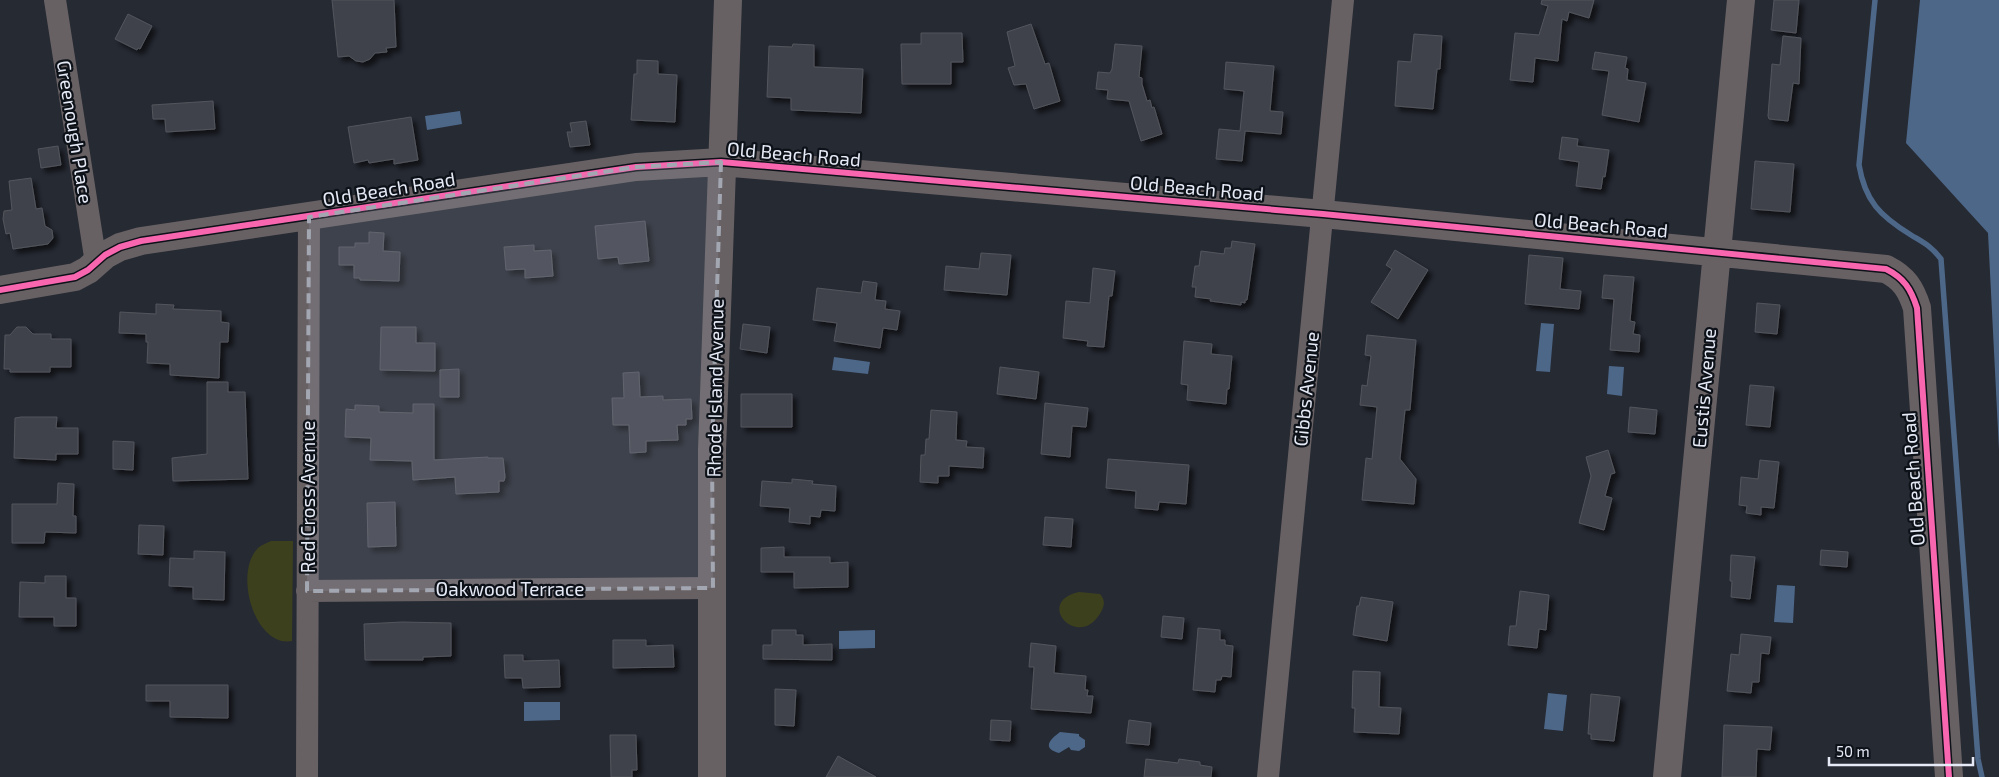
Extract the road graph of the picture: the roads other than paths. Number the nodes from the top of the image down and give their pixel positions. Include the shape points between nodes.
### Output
1 (55, 0) edge
2 (728, 0) edge
3 (1343, 0) edge
4 (1741, 0) edge
5 (721, 162) junction
6 (1323, 214) junction
7 (309, 217) junction
8 (1717, 251) junction
9 (96, 263) junction
10 (0, 290) edge
11 (713, 588) junction
12 (307, 591) junction
13 (307, 777) edge
14 (712, 777) edge
15 (1268, 777) edge
16 (1667, 777) edge
17 (1949, 777) edge

1 - 9 street, Greenough Place
2 - 5 street, Rhode Island Avenue
3 - 6 street, Gibbs Avenue
4 - 8 street, Eustis Avenue
5 - 6 street, Old Beach Road
5 - 7 street, Old Beach Road via 636,166
5 - 11 street, Rhode Island Avenue via 712,450
6 - 8 street, Old Beach Road
6 - 15 street, Gibbs Avenue
7 - 9 street, Old Beach Road via 141,241 120,247
7 - 12 street, Red Cross Avenue
8 - 16 street, Eustis Avenue
8 - 17 street, Old Beach Road via 1886,269 1897,275 1913,295 1918,322
9 - 10 street, Old Beach Road via 75,277
11 - 12 street, Oakwood Terrace
11 - 14 street, Rhode Island Avenue
12 - 13 street, Red Cross Avenue

